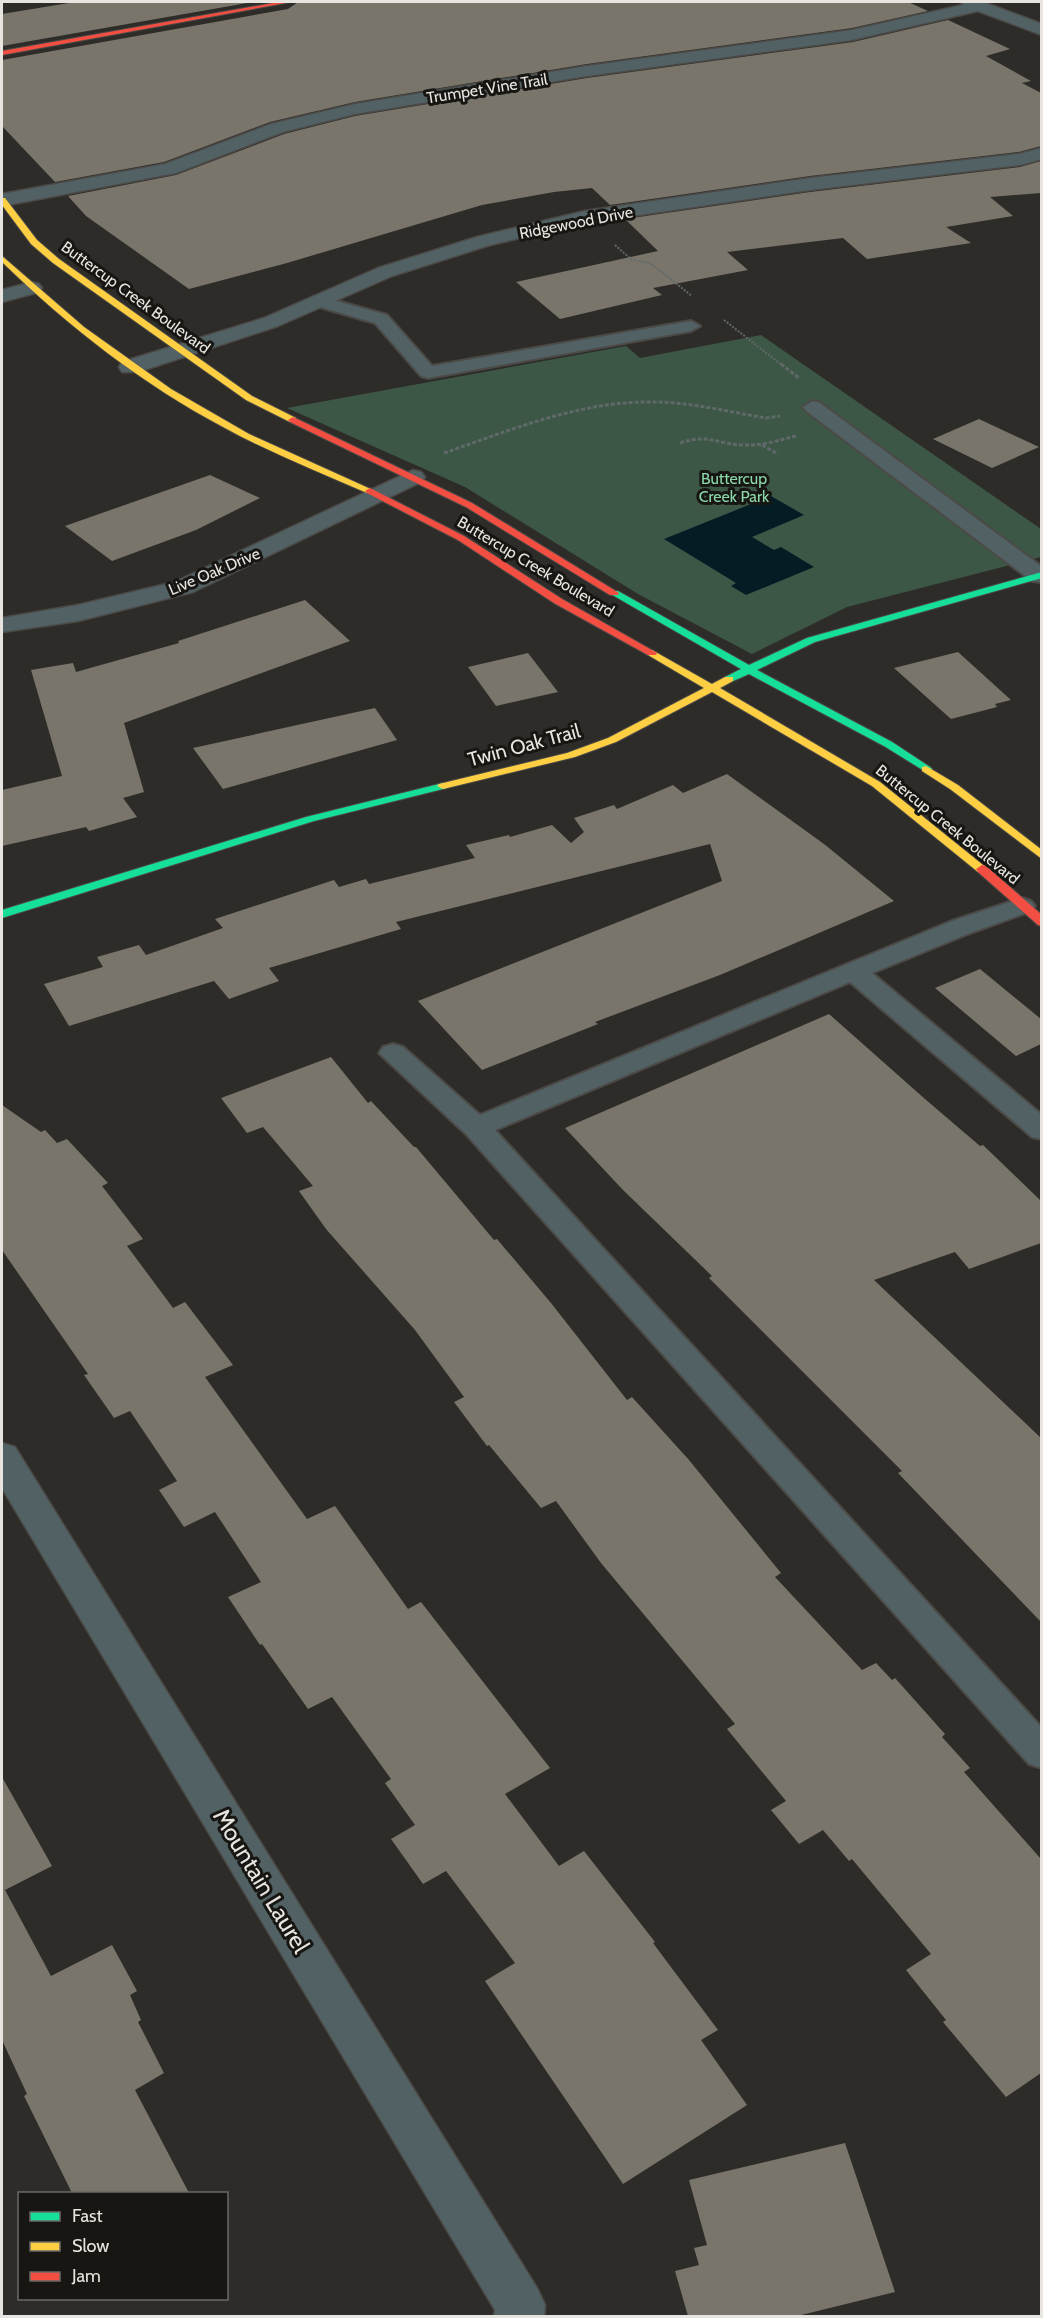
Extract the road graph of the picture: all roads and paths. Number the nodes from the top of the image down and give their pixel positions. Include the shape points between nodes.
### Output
1 (288, 2) edge
2 (974, 4) edge
3 (1041, 30) edge
4 (2, 53) edge
5 (1041, 153) edge
6 (2, 200) edge
7 (2, 258) edge
8 (32, 288) junction
9 (2, 296) edge
10 (319, 301) junction
11 (691, 326) dead end
12 (180, 351) junction
13 (130, 367) junction
14 (813, 407) dead end
15 (771, 418) dead end
16 (796, 436) dead end
17 (680, 443) dead end
18 (762, 444) junction
19 (444, 453) dead end
20 (778, 454) dead end
21 (413, 477) junction
22 (378, 494) junction
23 (1041, 575) edge
24 (2, 625) edge
25 (748, 669) junction
26 (714, 687) junction
27 (1041, 856) edge
28 (2, 914) edge
29 (1032, 914) edge
30 (853, 971) junction
31 (393, 1053) dead end
32 (476, 1127) junction
33 (1041, 1130) edge
34 (2, 1458) edge
35 (1041, 1753) edge
36 (519, 2311) edge

1 - 4 street
2 - 3 street
2 - 6 street, Trumpet Vine Trail via 852,35 588,71 355,109 277,128 169,169
5 - 10 street, Ridgewood Drive via 585,218 451,251 385,272
6 - 12 street, Buttercup Creek Boulevard via 34,242 56,261
7 - 8 street, Buttercup Creek Boulevard
8 - 9 street
8 - 13 street, Buttercup Creek Boulevard
10 - 11 lane via 381,319 428,372
10 - 12 street, Ridgewood Drive via 272,322
12 - 13 street, Ridgewood Drive
12 - 21 street, Buttercup Creek Boulevard via 249,398
13 - 22 street, Buttercup Creek Boulevard via 229,427
14 - 23 lane
15 - 19 path via 654,402 627,403 582,409
16 - 18 path
17 - 18 path via 704,436 741,446
18 - 20 path
21 - 22 street, Live Oak Drive
21 - 25 street, Buttercup Creek Boulevard
22 - 24 street, Live Oak Drive via 184,587 78,613
22 - 26 street, Buttercup Creek Boulevard via 461,538 558,602
23 - 25 street, Twin Oak Trail via 811,640
25 - 26 street, Twin Oak Trail
25 - 27 street, Buttercup Creek Boulevard via 888,744 954,787
26 - 28 street, Twin Oak Trail via 612,740 571,755 310,819
26 - 29 street, Buttercup Creek Boulevard via 876,784
29 - 30 lane via 961,927
30 - 32 lane
30 - 33 lane
31 - 32 lane
32 - 35 lane
34 - 36 street, Mountain Laurel

